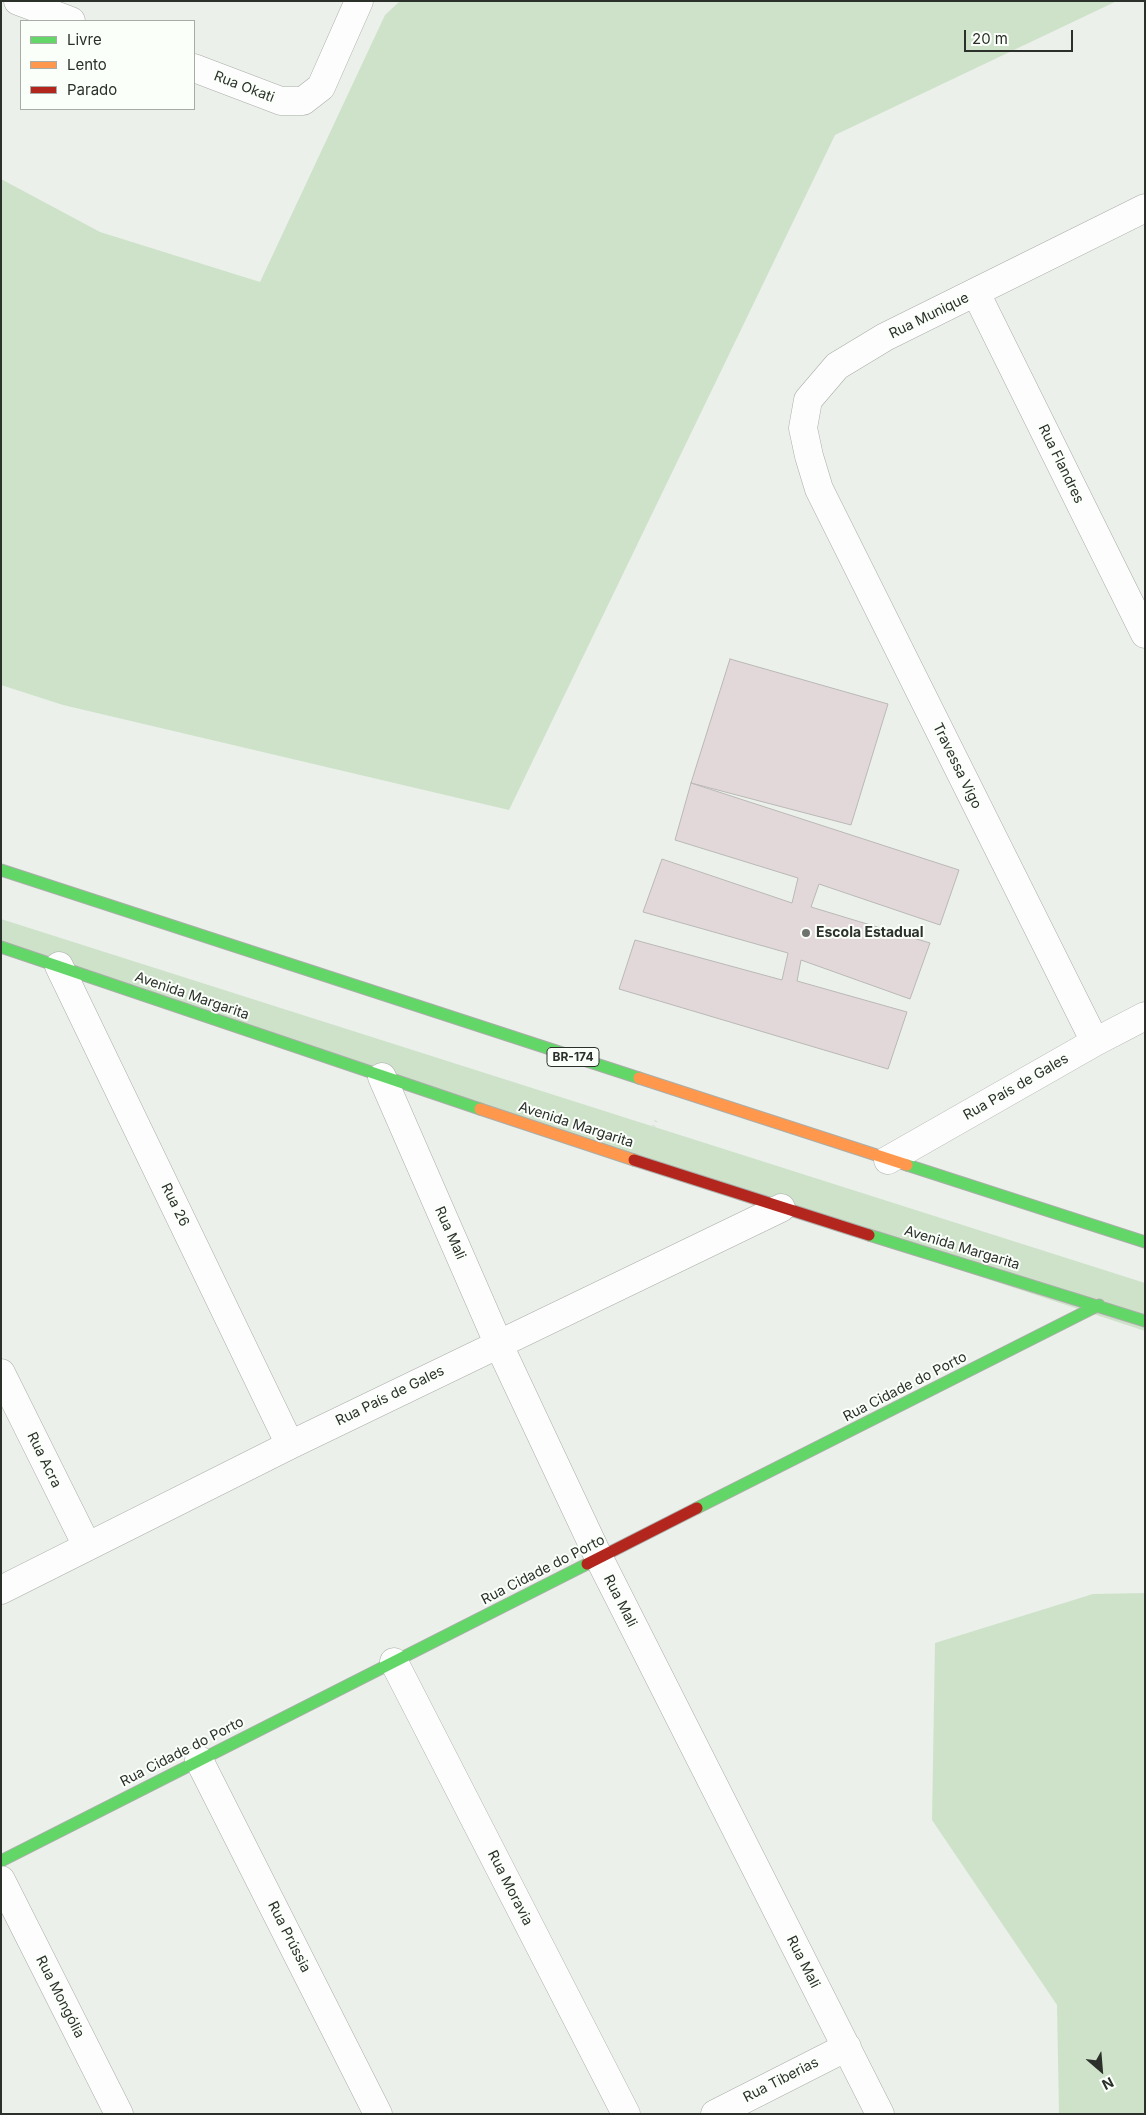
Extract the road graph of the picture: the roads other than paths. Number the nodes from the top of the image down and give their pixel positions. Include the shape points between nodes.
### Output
1 (18, 1) edge
2 (359, 1) edge
3 (68, 20) edge
4 (195, 68) edge
5 (1145, 208) edge
6 (976, 294) junction
7 (819, 489) joint
8 (1145, 634) edge
9 (1, 870) edge
10 (1, 946) edge
11 (59, 966) junction
12 (1145, 1016) edge
13 (1094, 1042) junction
14 (382, 1077) junction
15 (888, 1160) junction
16 (781, 1208) junction
17 (1145, 1242) edge
18 (1099, 1305) junction
19 (1145, 1321) edge
20 (498, 1343) junction
21 (1, 1373) edge
22 (290, 1445) junction
23 (87, 1546) junction
24 (598, 1558) junction
25 (1, 1590) edge
26 (394, 1662) junction
27 (199, 1760) junction
28 (1, 1861) edge
29 (1, 1880) edge
30 (847, 2047) junction
31 (120, 2114) edge
32 (378, 2114) edge
33 (626, 2114) edge
34 (715, 2114) edge
35 (880, 2114) edge

1 - 3 street
2 - 4 street, Rua Okati via 321,87 303,101 281,101
5 - 6 street, Rua Munique
6 - 7 street, Rua Munique via 885,338 837,366 808,400 803,428
6 - 8 street, Rua Flandres
7 - 13 street, Travessa Vigo
9 - 15 main road, BR-174
10 - 11 main road, Avenida Margarita
11 - 14 main road, Avenida Margarita
11 - 22 street, Rua 26
12 - 13 street, Rua País de Gales
13 - 15 street, Rua País de Gales
14 - 16 main road, Avenida Margarita
14 - 20 street, Rua Mali
15 - 17 main road, BR-174
16 - 18 main road, Avenida Margarita
16 - 20 street, Rua País de Gales
18 - 19 main road, Avenida Margarita
18 - 24 main road, Rua Cidade do Porto
20 - 22 street, Rua País de Gales
20 - 24 street, Rua Mali
21 - 23 street, Rua Acra
22 - 23 street, Rua País de Gales
23 - 25 street, Rua País de Gales
24 - 26 main road, Rua Cidade do Porto
24 - 30 street, Rua Mali
26 - 27 main road, Rua Cidade do Porto
26 - 33 street, Rua Moravia
27 - 28 main road, Rua Cidade do Porto
27 - 32 street, Rua Prússia
29 - 31 street, Rua Mongólia
30 - 34 street, Rua Tiberias
30 - 35 street, Rua Mali

